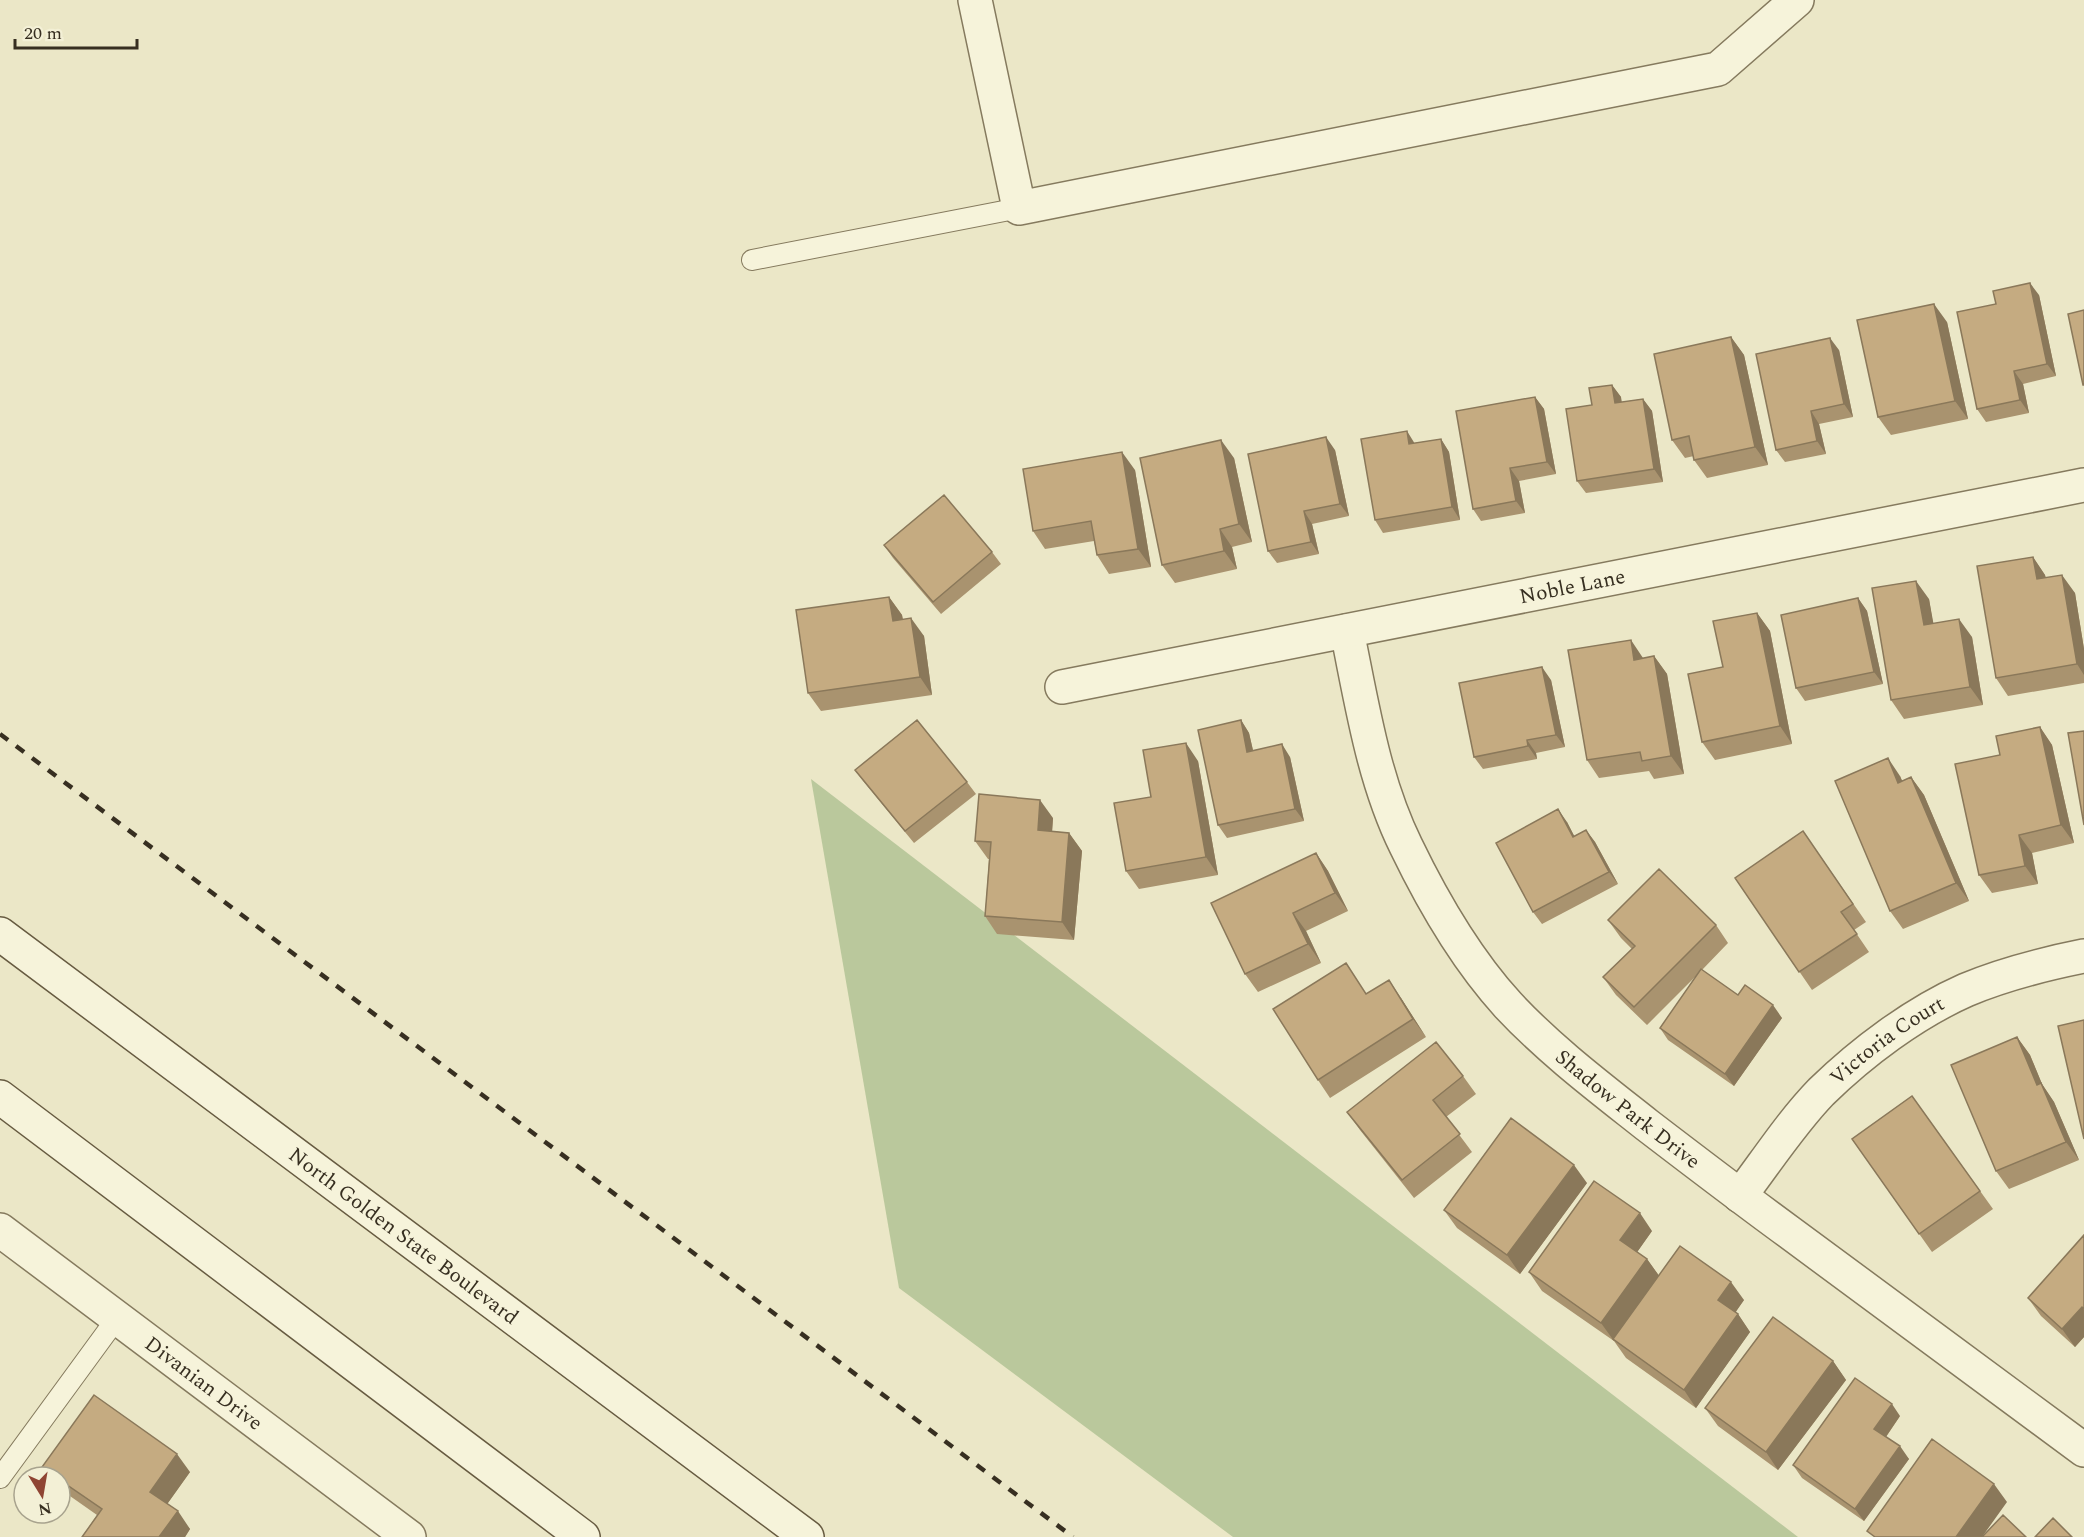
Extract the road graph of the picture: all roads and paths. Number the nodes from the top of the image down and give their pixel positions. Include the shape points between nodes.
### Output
1 (975, 0) edge
2 (1797, 0) edge
3 (1019, 208) junction
4 (752, 260) dead end
5 (2084, 485) edge
6 (1347, 631) junction
7 (1062, 687) dead end
8 (0, 934) edge
9 (2084, 956) edge
10 (0, 1097) edge
11 (1740, 1196) junction
12 (0, 1230) edge
13 (117, 1318) junction
14 (2084, 1450) edge
15 (0, 1478) edge
16 (534, 1500) junction
17 (409, 1537) edge
18 (554, 1537) edge
19 (583, 1537) edge
20 (807, 1537) edge

1 - 3 street
2 - 3 street via 1718,69
3 - 4 lane
5 - 6 street, Noble Lane
6 - 7 street, Noble Lane
6 - 11 street, Shadow Park Drive via 1388,806 1420,873 1483,974 1508,1005 1575,1068
8 - 20 street, North Golden State Boulevard
9 - 11 street, Victoria Court via 1965,991 1889,1035 1820,1093
10 - 16 street
11 - 14 street, Shadow Park Drive
12 - 13 street, Divanian Drive
13 - 15 lane
13 - 17 street, Divanian Drive
16 - 18 street
16 - 19 street

